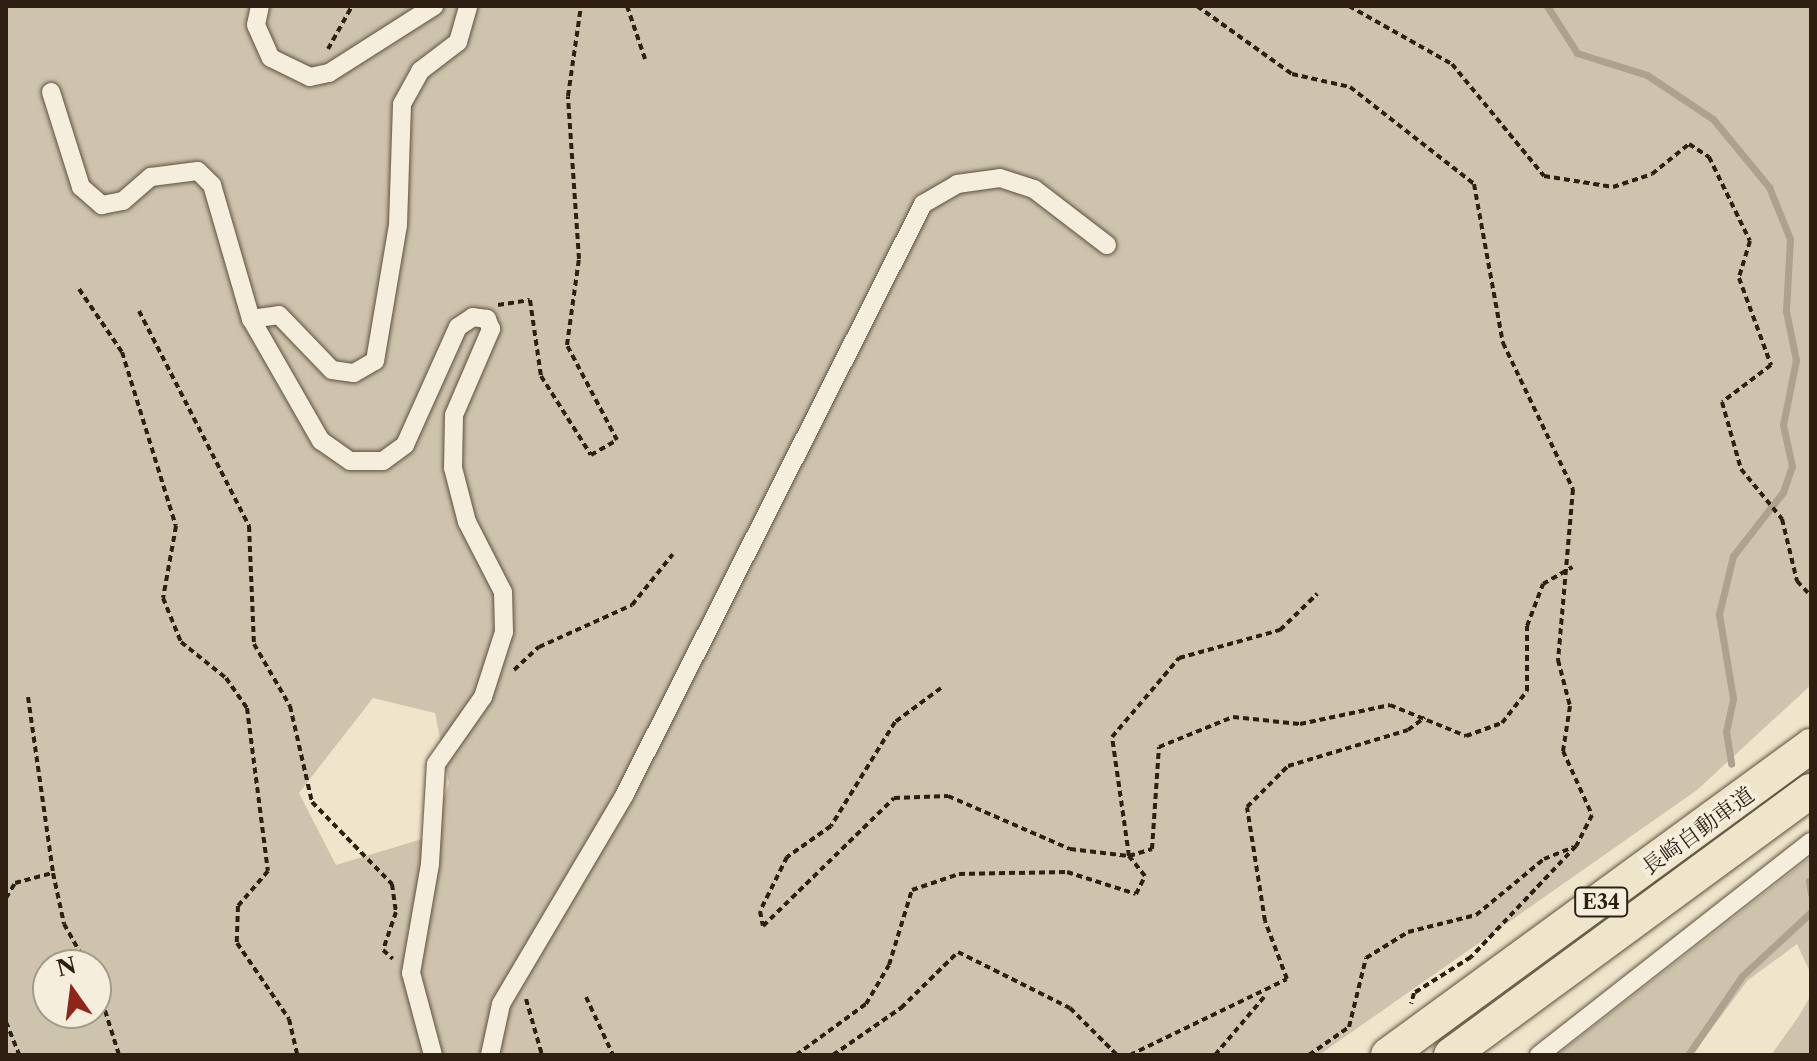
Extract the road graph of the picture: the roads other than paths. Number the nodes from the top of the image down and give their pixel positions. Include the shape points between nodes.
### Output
1 (260, 6) edge
2 (434, 6) edge
3 (468, 6) edge
4 (51, 92) dead end
5 (1107, 245) dead end
6 (251, 319) junction
7 (1811, 746) edge
8 (1811, 791) edge
9 (1811, 842) edge
10 (433, 1055) edge
11 (490, 1055) edge
12 (1388, 1055) edge
13 (1451, 1055) edge
14 (1539, 1055) edge

1 - 2 street via 256,25 271,58 310,77 329,73
3 - 6 street via 458,42 420,71 402,104 398,225 375,361 354,373 332,370 279,315
4 - 6 street via 81,187 102,205 123,201 151,177 198,171 212,185
5 - 11 street via 1034,189 1000,178 957,184 923,204 625,794 501,1004
6 - 10 street via 321,441 350,461 383,461 405,445 458,327 473,317 487,319 491,329 454,415 453,468 467,522 503,592 504,632 483,697 436,764 430,864 411,973
7 - 12 highway, 長崎自動車道 / E34
8 - 13 highway, 長崎自動車道 / E34
9 - 14 street

